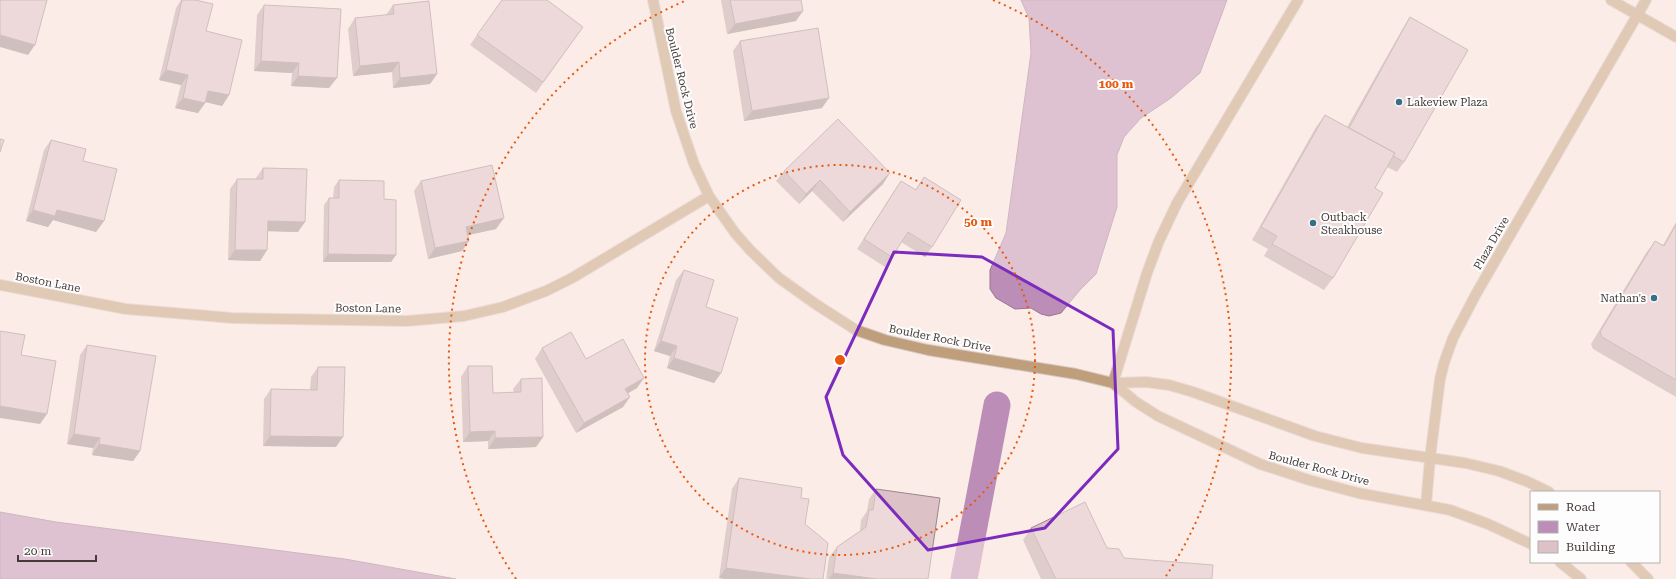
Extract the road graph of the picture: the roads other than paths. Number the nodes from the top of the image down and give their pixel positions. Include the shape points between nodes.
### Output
1 (653, 0) edge
2 (1298, 0) edge
3 (1611, 0) edge
4 (1646, 0) edge
5 (1637, 14) junction
6 (1676, 37) edge
7 (709, 196) junction
8 (0, 285) edge
9 (1113, 383) junction
10 (1430, 458) junction
11 (1547, 491) edge
12 (1426, 505) junction
13 (1530, 544) edge
14 (1561, 563) edge
15 (1633, 563) edge
16 (1581, 579) edge
17 (1648, 579) edge

1 - 7 street, Boulder Rock Drive via 676,111 694,164
2 - 9 street via 1177,203 1147,273
3 - 5 street
4 - 5 street, Plaza Drive
5 - 6 street
5 - 10 street, Plaza Drive via 1453,338 1440,379
7 - 8 street, Boston Lane via 546,291 503,307 464,316 407,320 232,318 126,309
7 - 9 street, Boulder Rock Drive via 735,233 780,278 856,330 928,350 1076,374
9 - 10 street, Boulder Rock Drive via 1146,382 1169,385 1315,436 1362,448
9 - 12 street, Boulder Rock Drive via 1158,416 1260,464 1358,493
10 - 11 street, Boulder Rock Drive via 1499,471
10 - 12 street, Plaza Drive
12 - 13 street, Boulder Rock Drive via 1450,510 1488,524
14 - 16 street
15 - 17 street

